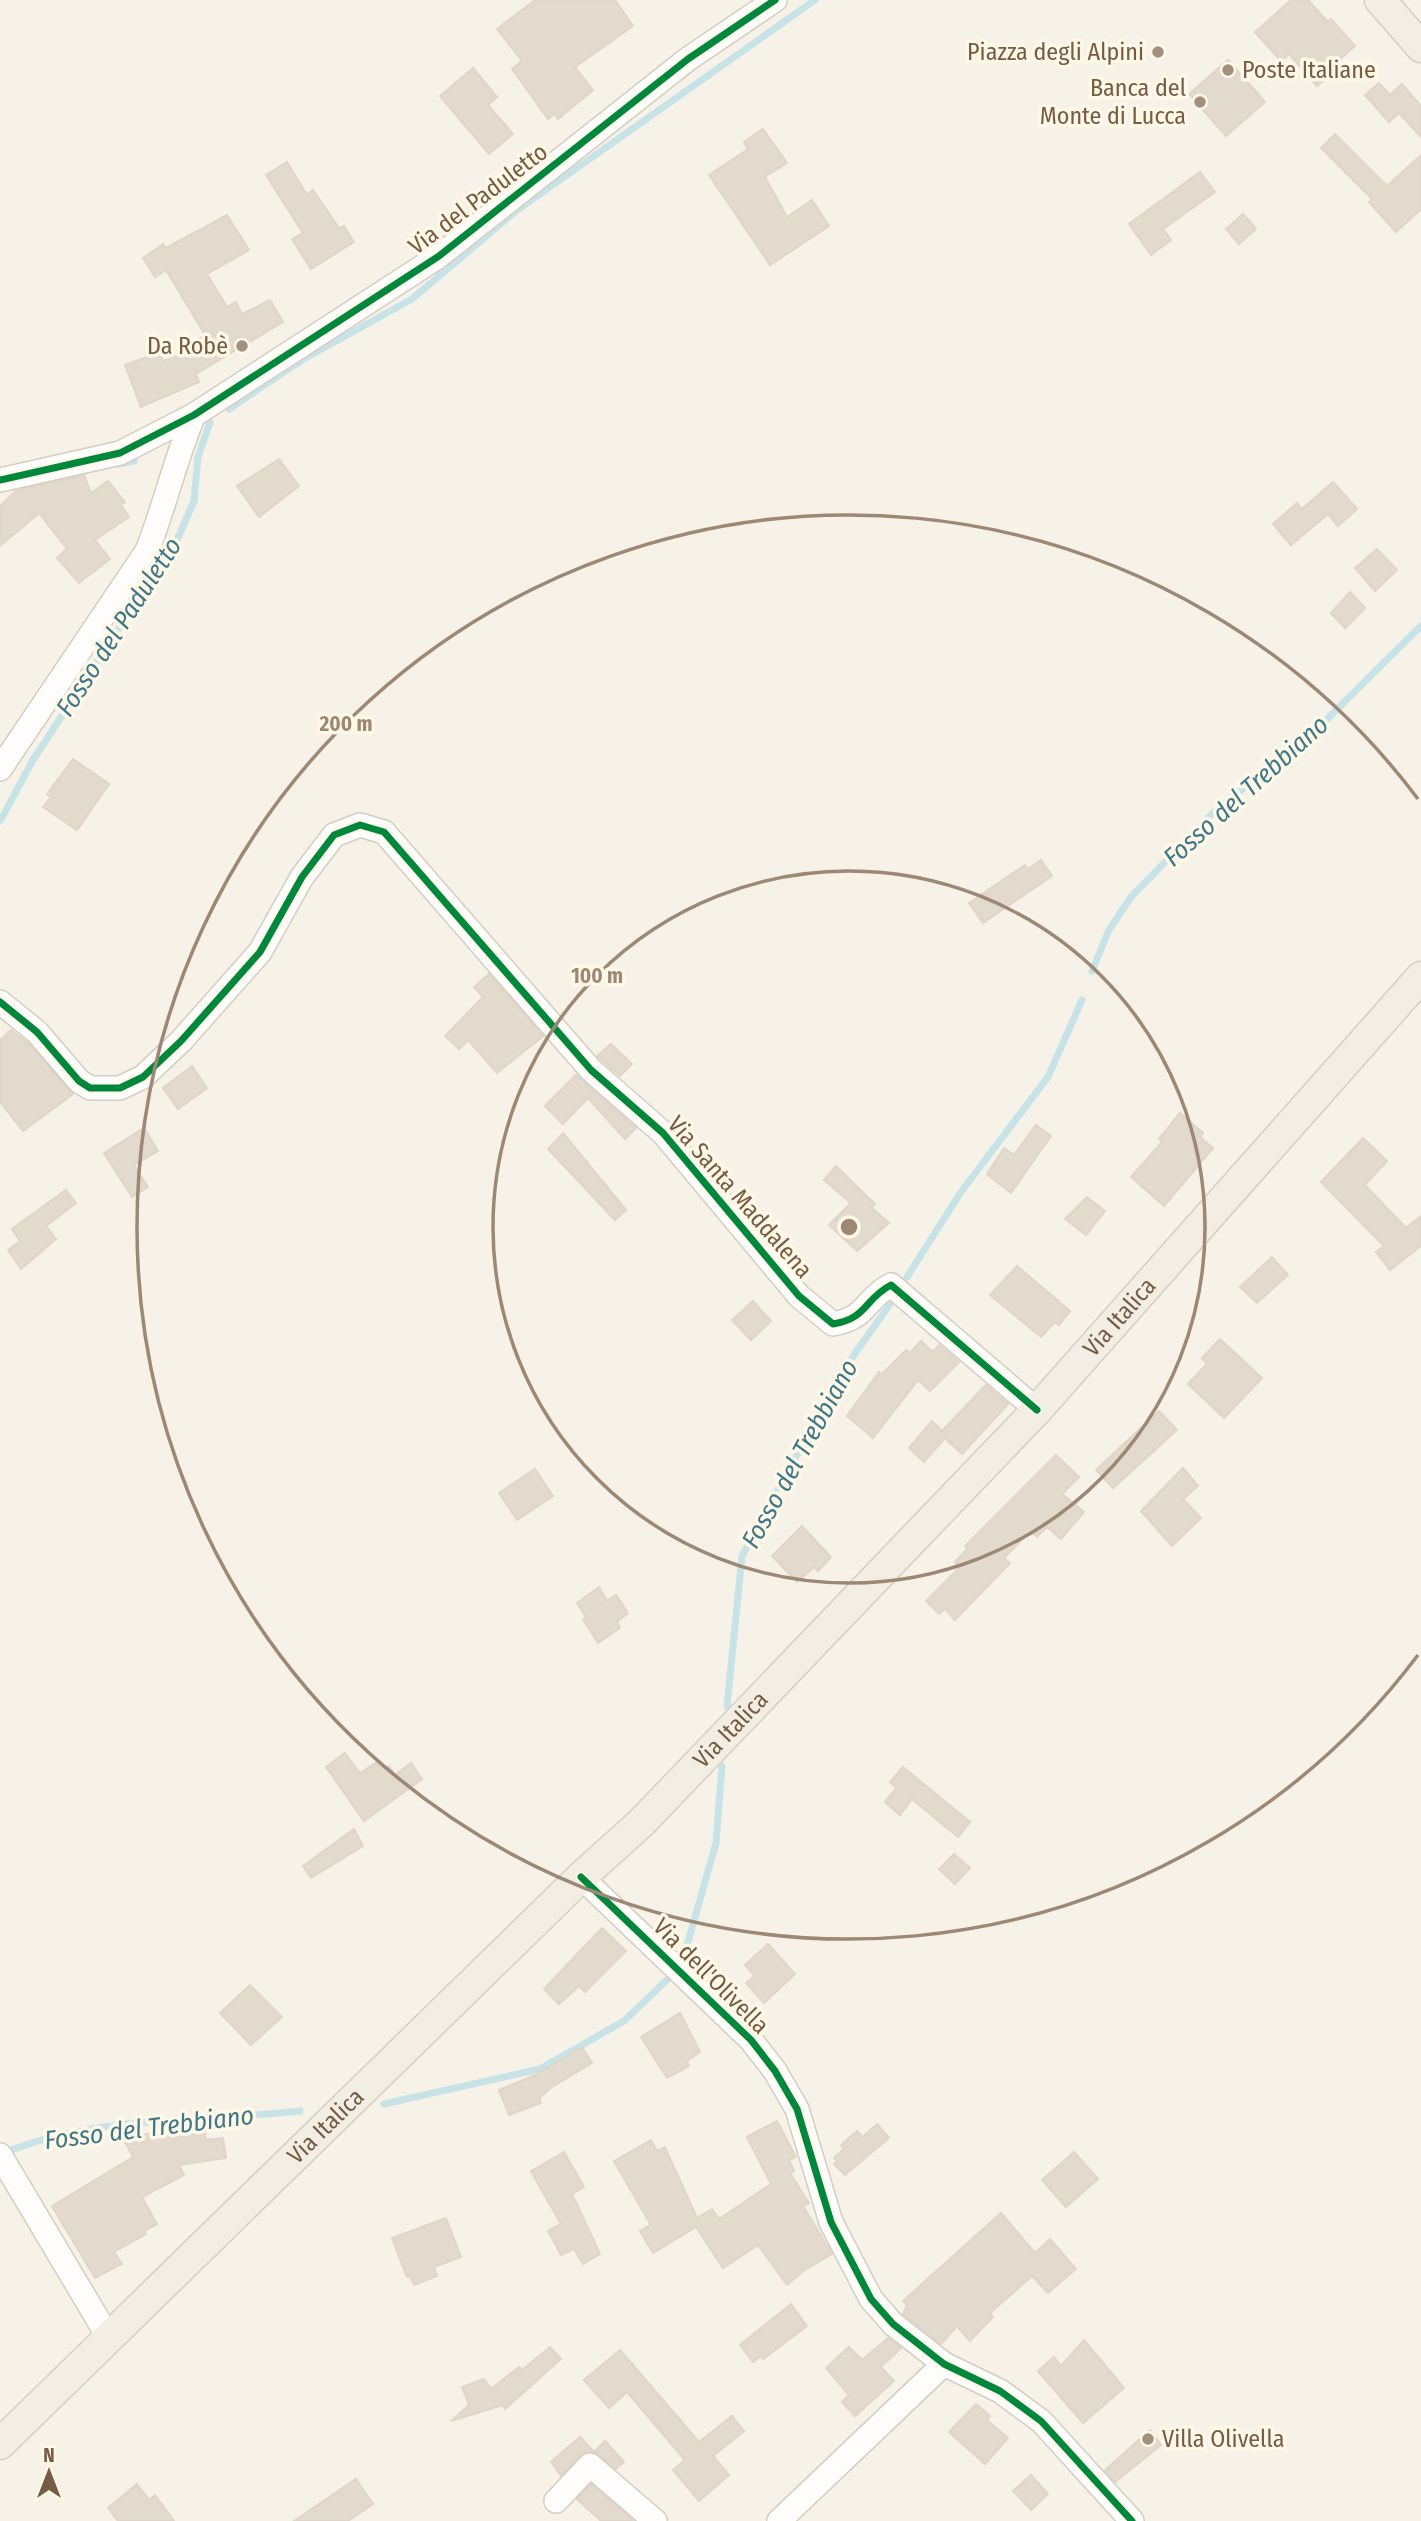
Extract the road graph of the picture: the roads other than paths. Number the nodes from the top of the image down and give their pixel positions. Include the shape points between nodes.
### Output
1 (775, 0) edge
2 (1380, 0) edge
3 (1421, 47) edge
4 (194, 415) junction
5 (0, 480) edge
6 (0, 769) edge
7 (1421, 977) edge
8 (0, 1002) edge
9 (1037, 1410) junction
10 (581, 1877) junction
11 (2, 2158) edge
12 (109, 2338) junction
13 (944, 2364) junction
14 (0, 2444) edge
15 (555, 2501) dead end
16 (655, 2521) edge
17 (779, 2521) edge
18 (1132, 2521) edge

1 - 4 street, Via del Paduletto via 688,59 439,257
2 - 3 main road
4 - 5 street, Via del Paduletto via 120,453
4 - 6 street via 147,551
7 - 9 main road, Via Italica
8 - 9 street, Via Santa Maddalena via 37,1032 79,1081 90,1088 120,1088 143,1077 189,1033 260,951 302,877 334,835 360,825 384,832 591,1070 663,1133 799,1296 833,1324 852,1321 882,1290 899,1291
9 - 10 main road, Via Italica via 641,1823
10 - 12 main road, Via Italica
10 - 13 street, Via dell'Olivella via 751,2040 775,2071 797,2109 831,2222 870,2298 893,2324
11 - 12 street
12 - 14 main road, Via Italica
13 - 17 street
13 - 18 street, Via dell'Olivella via 1000,2391 1041,2421
15 - 16 street via 590,2465

